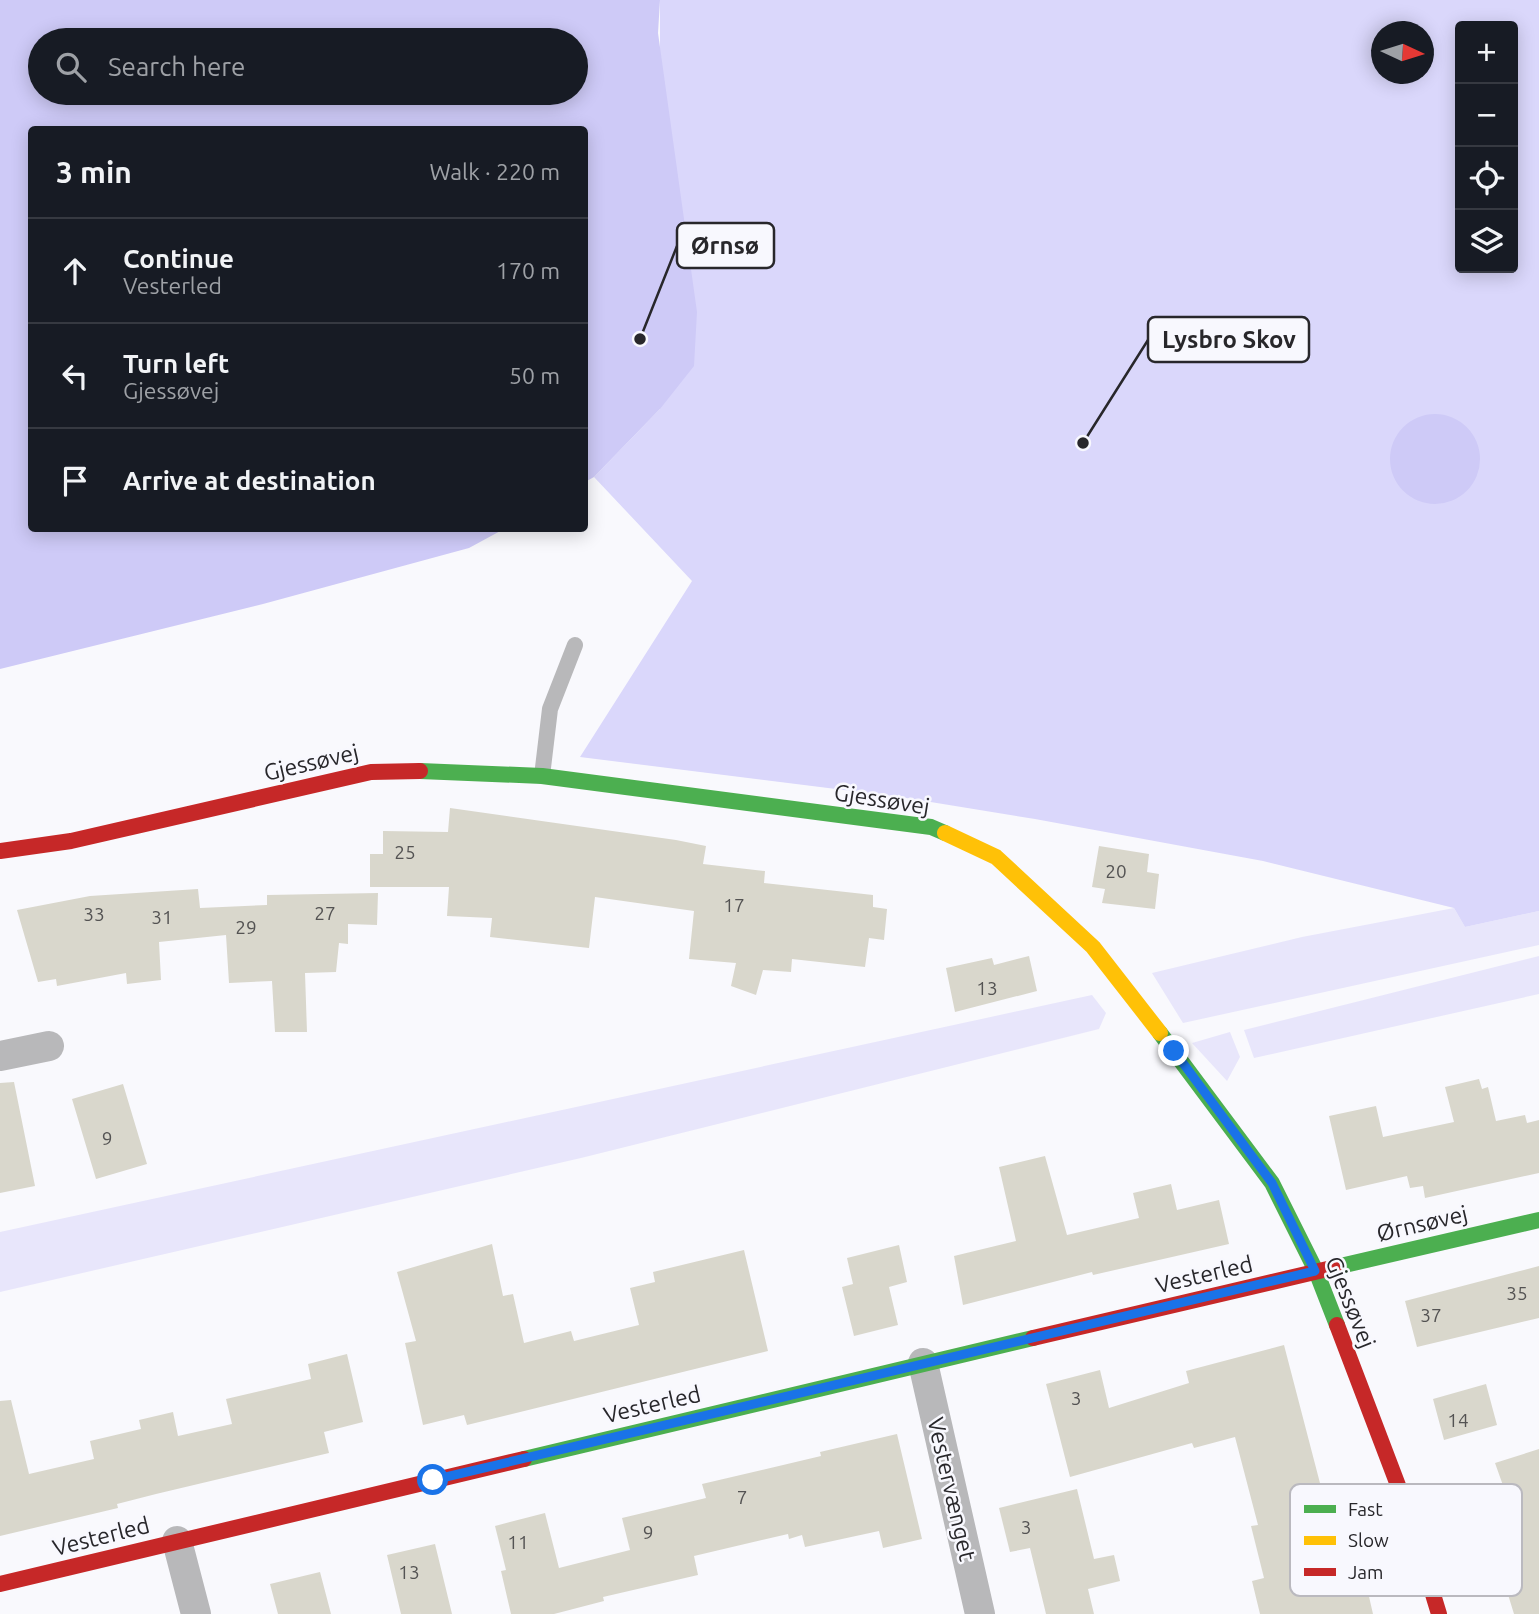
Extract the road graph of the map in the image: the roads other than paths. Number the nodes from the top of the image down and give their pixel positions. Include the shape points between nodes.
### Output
1 (575, 645) dead end
2 (542, 776) junction
3 (0, 851) edge
4 (49, 1046) dead end
5 (0, 1056) edge
6 (1539, 1220) edge
7 (1315, 1271) junction
8 (923, 1363) junction
9 (1397, 1484) edge
10 (177, 1541) junction
11 (0, 1584) edge
12 (1434, 1596) edge
13 (197, 1614) edge
14 (980, 1614) edge
15 (1439, 1614) edge

1 - 2 lane via 550,709
2 - 3 street, Gjessøvej via 371,772 71,841
2 - 7 street, Gjessøvej via 930,827 996,857 1093,947 1180,1057 1272,1183
4 - 5 street
6 - 7 street, Ørnsøvej
7 - 8 street, Vesterled
7 - 9 street, Gjessøvej
8 - 10 street, Vesterled
8 - 14 street, Vestervænget
10 - 11 street, Vesterled
10 - 13 street
12 - 15 street, Gjessøvej

